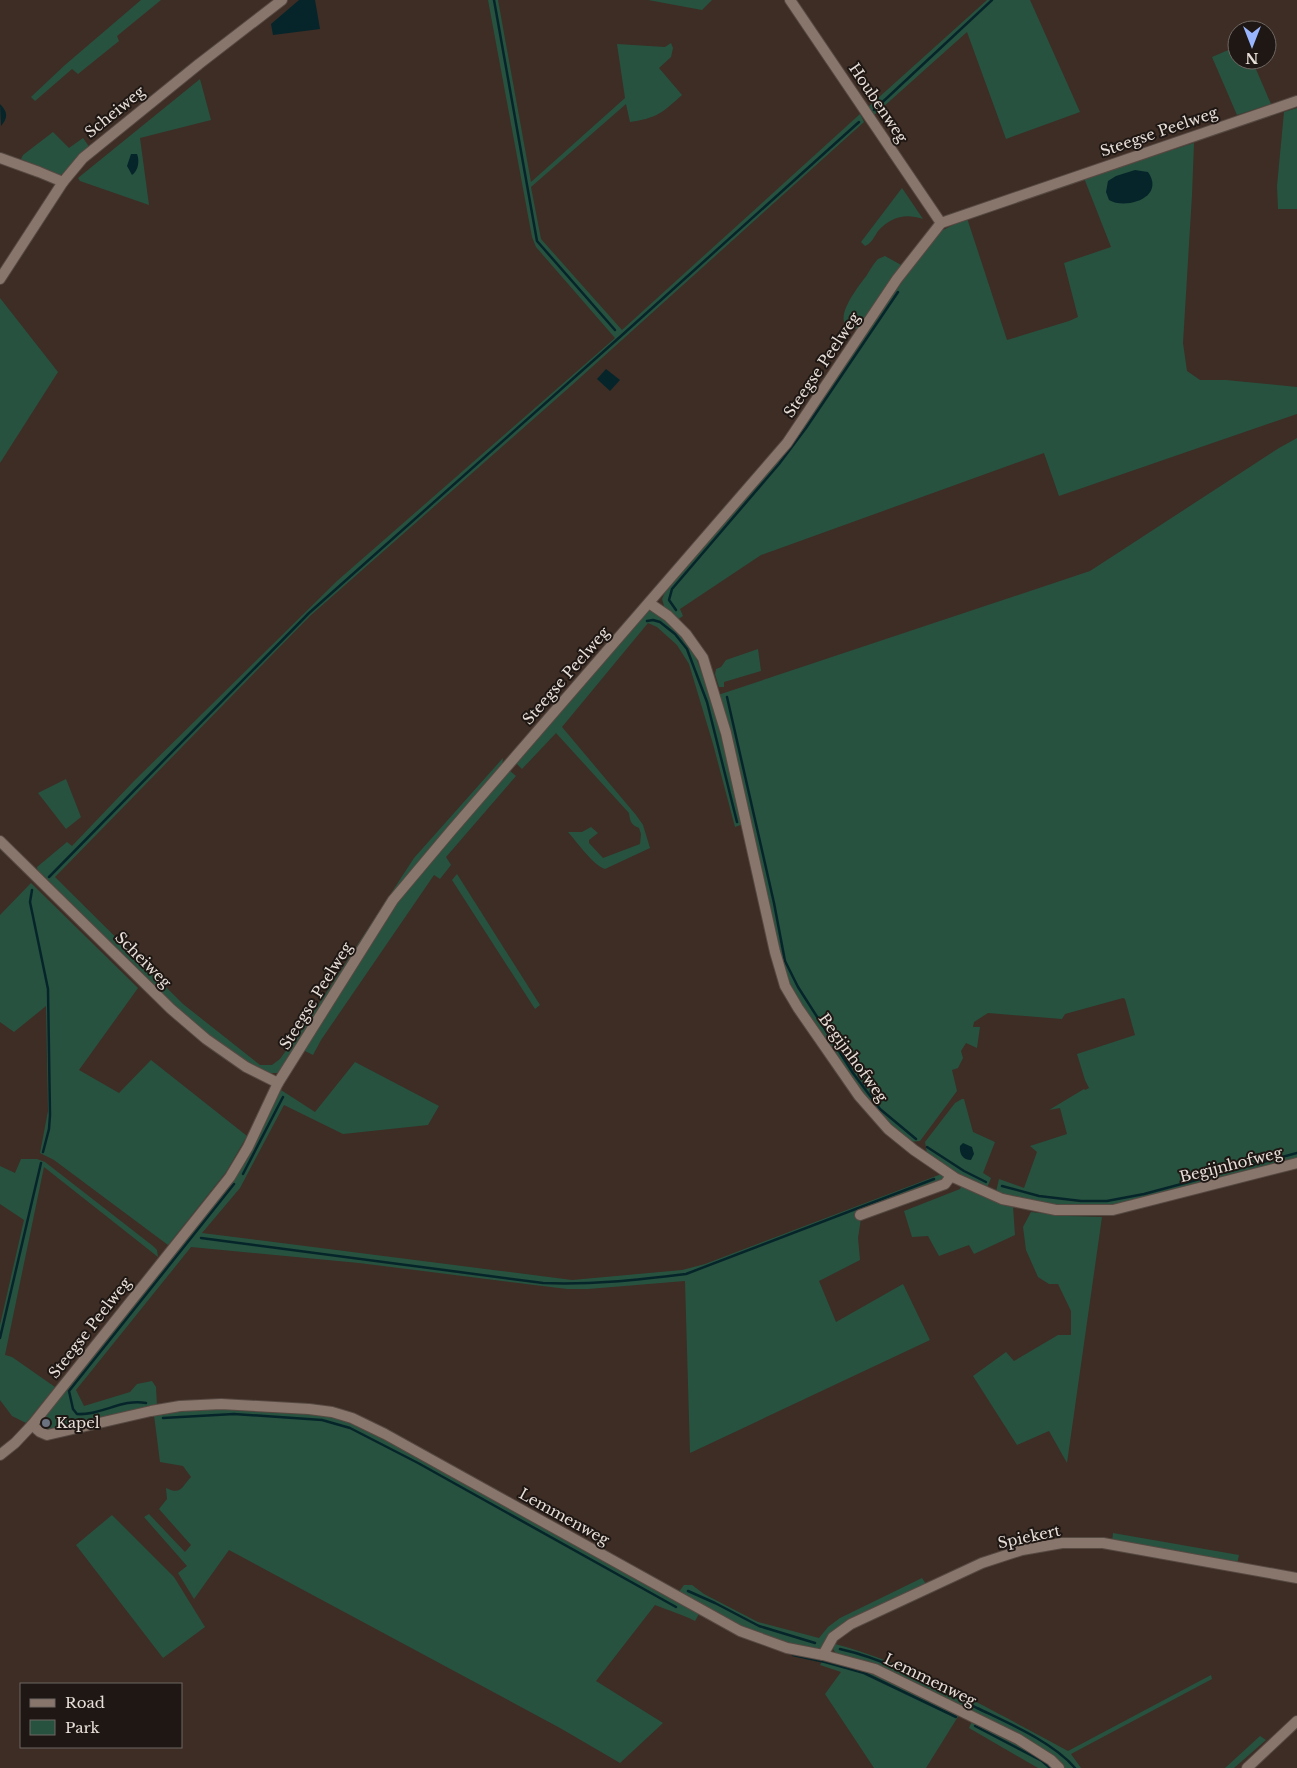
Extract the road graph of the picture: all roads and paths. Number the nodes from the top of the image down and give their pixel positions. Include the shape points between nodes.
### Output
1 (282, 0) edge
2 (790, 0) edge
3 (1297, 101) edge
4 (0, 158) edge
5 (63, 182) junction
6 (941, 223) junction
7 (0, 279) edge
8 (649, 603) junction
9 (0, 841) edge
10 (278, 1083) junction
11 (1297, 1163) edge
12 (951, 1176) junction
13 (860, 1215) dead end
14 (32, 1425) junction
15 (0, 1455) edge
16 (1297, 1578) edge
17 (823, 1655) junction
18 (1297, 1721) edge
19 (1251, 1767) edge
20 (1059, 1768) edge

1 - 5 street, Scheiweg via 83,158
2 - 6 street, Houbenweg
3 - 6 street, Steegse Peelweg
4 - 5 street
5 - 7 street, Scheiweg
6 - 8 street, Steegse Peelweg via 897,279 787,443
8 - 10 street, Steegse Peelweg via 393,900
8 - 12 street, Begijnhofweg via 686,634 703,658 726,733 785,986 859,1096 888,1129
9 - 10 street, Scheiweg via 171,1009 246,1067
10 - 14 street, Steegse Peelweg via 230,1177
11 - 12 street, Begijnhofweg via 1113,1210 1056,1210 1002,1199
12 - 13 street via 945,1184
14 - 15 street, Steegse Peelweg
14 - 17 street, Lemmenweg via 47,1435 151,1411 221,1404 332,1412 385,1434 740,1632 787,1648
16 - 17 street, Spiekert via 1103,1543 1062,1543 1022,1550 982,1563 851,1624 833,1637
17 - 20 street, Lemmenweg via 875,1669 1018,1739
18 - 19 street

